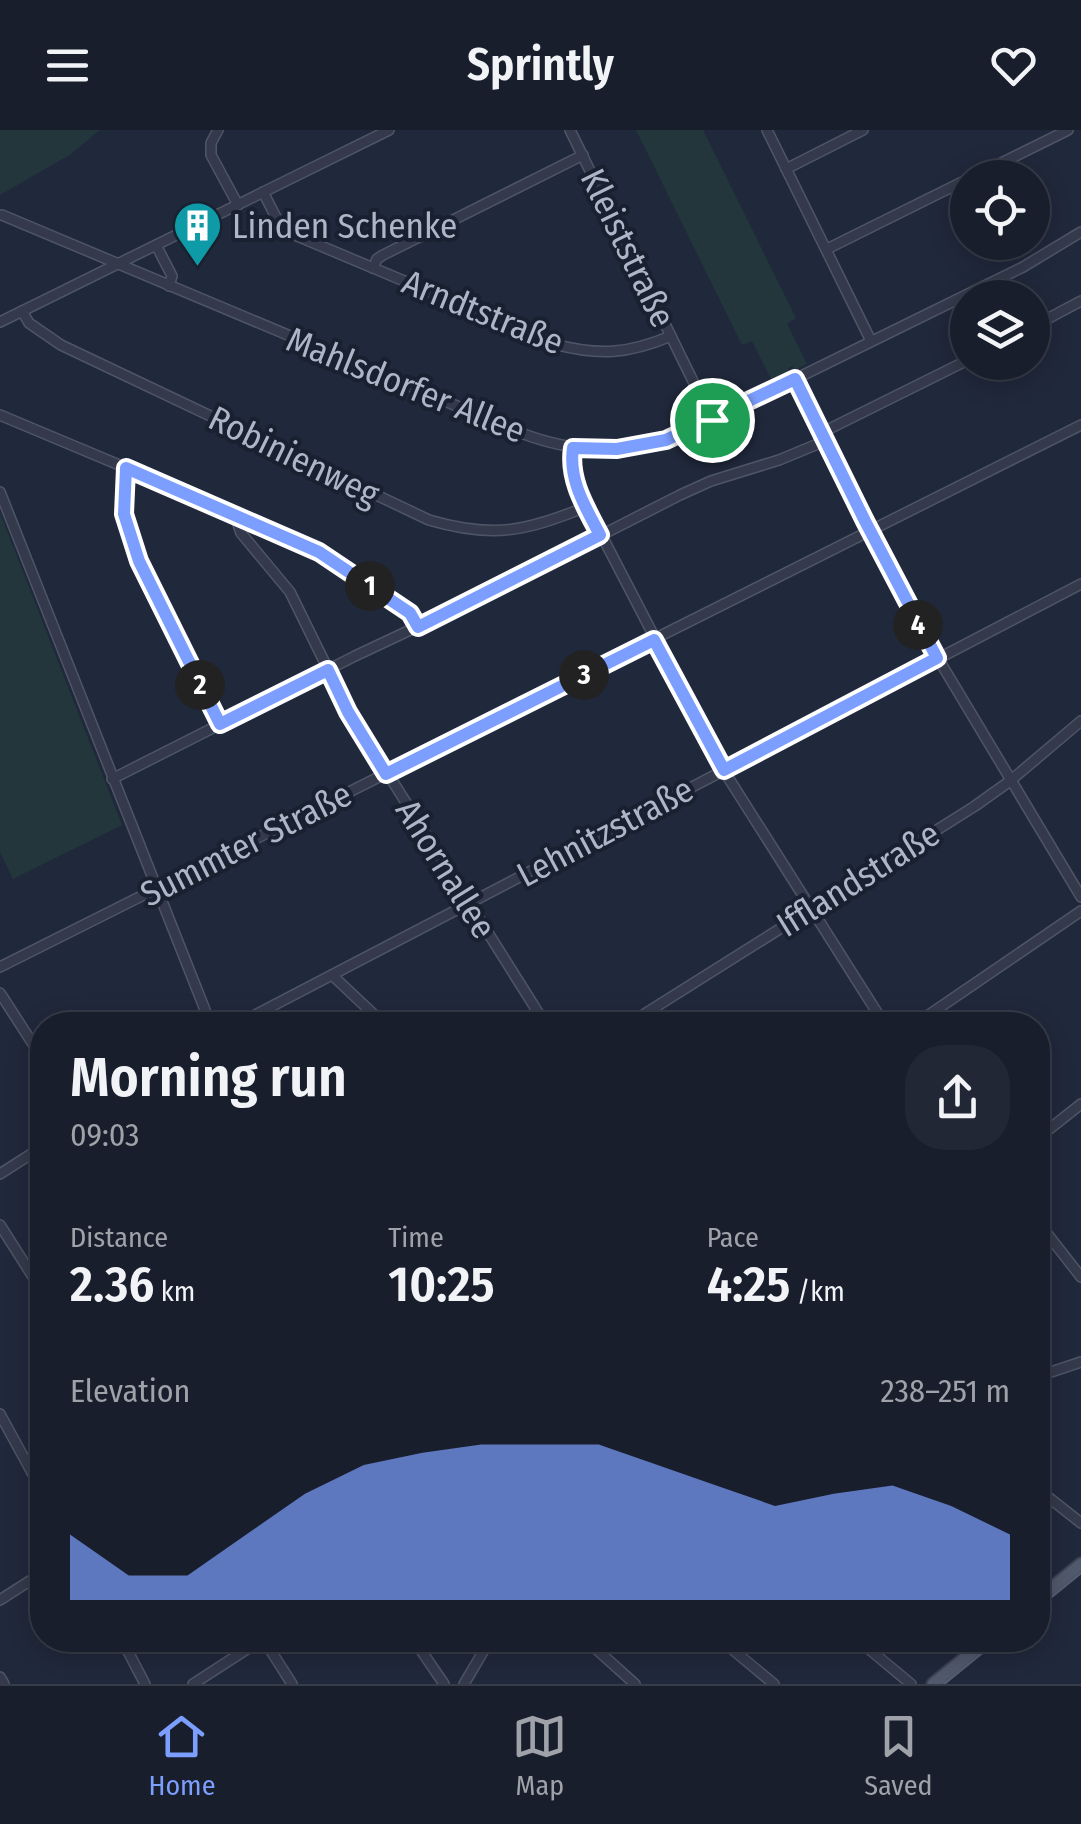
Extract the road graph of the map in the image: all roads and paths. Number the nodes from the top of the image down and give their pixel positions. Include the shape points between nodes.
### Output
1 (218, 130) edge
2 (388, 130) edge
3 (570, 130) edge
4 (767, 130) edge
5 (863, 130) edge
6 (1068, 130) edge
7 (583, 155) junction
8 (1006, 160) edge
9 (786, 168) junction
10 (950, 188) edge
11 (263, 192) junction
12 (238, 205) junction
13 (2, 215) edge
14 (1081, 232) edge
15 (156, 245) junction
16 (826, 250) junction
17 (116, 265) junction
18 (373, 268) junction
19 (169, 286) junction
20 (1081, 302) edge
21 (22, 311) junction
22 (1050, 318) edge
23 (0, 322) edge
24 (671, 336) junction
25 (871, 341) junction
26 (950, 370) edge
27 (795, 379) junction
28 (0, 415) edge
29 (712, 420) junction
30 (1081, 426) edge
31 (823, 437) junction
32 (573, 448) junction
33 (126, 468) junction
34 (0, 492) edge
35 (586, 507) junction
36 (241, 516) junction
37 (870, 531) junction
38 (600, 535) junction
39 (1081, 584) edge
40 (418, 627) junction
41 (654, 640) junction
42 (937, 658) junction
43 (328, 670) junction
44 (1081, 722) edge
45 (220, 724) junction
46 (724, 770) junction
47 (386, 774) junction
48 (112, 778) junction
49 (1010, 781) junction
50 (156, 889) junction
51 (1081, 898) edge
52 (468, 904) junction
53 (810, 909) junction
54 (1081, 911) edge
55 (0, 966) edge
56 (332, 975) junction
57 (0, 992) edge
58 (206, 1012) edge
59 (261, 1012) edge
60 (372, 1012) edge
61 (538, 1012) edge
62 (648, 1012) edge
63 (876, 1012) edge
64 (933, 1012) edge
65 (30, 1039) edge
66 (1081, 1104) edge
67 (1050, 1129) edge
68 (30, 1155) edge
69 (0, 1174) edge
70 (0, 1225) edge
71 (1050, 1237) edge
72 (30, 1272) edge
73 (1081, 1277) edge
74 (1081, 1362) edge
75 (1050, 1372) edge
76 (0, 1414) edge
77 (30, 1469) edge
78 (1050, 1499) edge
79 (1081, 1524) edge
80 (1081, 1564) edge
81 (30, 1581) edge
82 (1050, 1590) edge
83 (0, 1600) edge
84 (128, 1652) edge
85 (243, 1652) edge
86 (270, 1652) edge
87 (422, 1652) edge
88 (483, 1652) edge
89 (596, 1652) edge
90 (735, 1652) edge
91 (872, 1652) edge
92 (972, 1652) edge
93 (0, 1677) edge
94 (4, 1684) edge
95 (145, 1684) edge
96 (193, 1684) edge
97 (292, 1684) edge
98 (444, 1684) edge
99 (464, 1684) edge
100 (635, 1684) edge
101 (774, 1684) edge
102 (911, 1684) edge
103 (933, 1684) edge

1 - 12 street via 210,149
2 - 11 street
3 - 7 street, Kleiststraße
4 - 9 street
5 - 9 street
6 - 8 street
7 - 18 street via 383,255
7 - 24 street, Kleiststraße
9 - 16 street
10 - 16 street
11 - 12 street
11 - 18 street, Arndtstraße via 290,233
12 - 15 street
13 - 17 street, Mahlsdorfer Allee
14 - 25 street
15 - 17 street
15 - 19 street via 172,276
16 - 25 street
17 - 19 street, Mahlsdorfer Allee
17 - 21 street
18 - 24 street, Arndtstraße via 582,352 628,350
19 - 32 street, Mahlsdorfer Allee via 521,433
20 - 22 street
21 - 23 street
21 - 35 street, Robinienweg via 29,324 62,345 430,520 481,532 511,531
24 - 29 street, Kleiststraße
25 - 27 street
26 - 31 street
27 - 29 street
27 - 31 street
28 - 33 street
29 - 32 street via 654,444
30 - 37 street, Summter Straße
31 - 37 street
31 - 38 street via 779,460 710,481
32 - 35 street, Mahlsdorfer Allee via 572,468
33 - 36 street
33 - 45 street via 124,514 139,561
34 - 48 street
35 - 38 street, Mahlsdorfer Allee
36 - 40 street via 319,552 410,613
36 - 43 street, Ahornallee via 241,533 290,592
37 - 41 street, Summter Straße
37 - 42 street
38 - 40 street
38 - 41 street, Mahlsdorfer Allee
39 - 42 street, Lehnitzstraße
40 - 43 street
41 - 46 street, Mahlsdorfer Allee
41 - 47 street, Summter Straße
42 - 46 street, Lehnitzstraße
42 - 49 street
43 - 45 street
43 - 47 street, Ahornallee
44 - 49 street, Ifflandstraße
45 - 48 street
46 - 52 street, Lehnitzstraße
46 - 53 street, Mahlsdorfer Allee
47 - 50 street, Summter Straße
47 - 52 street, Ahornallee
48 - 50 street
49 - 51 street
49 - 53 street, Ifflandstraße
50 - 55 street, Summter Straße
50 - 58 street
52 - 56 street, Lehnitzstraße
52 - 61 street, Ahornallee
53 - 62 street, Ifflandstraße
53 - 63 street, Mahlsdorfer Allee
54 - 64 street
56 - 59 street, Lehnitzstraße
56 - 60 street
57 - 65 street
66 - 67 street
68 - 69 street
70 - 72 street
71 - 73 street
74 - 75 street
76 - 77 street
78 - 79 street
80 - 82 main road
81 - 83 street
84 - 95 street
85 - 96 street
86 - 97 street
87 - 98 street
88 - 99 street
89 - 100 street
90 - 101 street
91 - 102 street
92 - 103 main road
93 - 94 street

